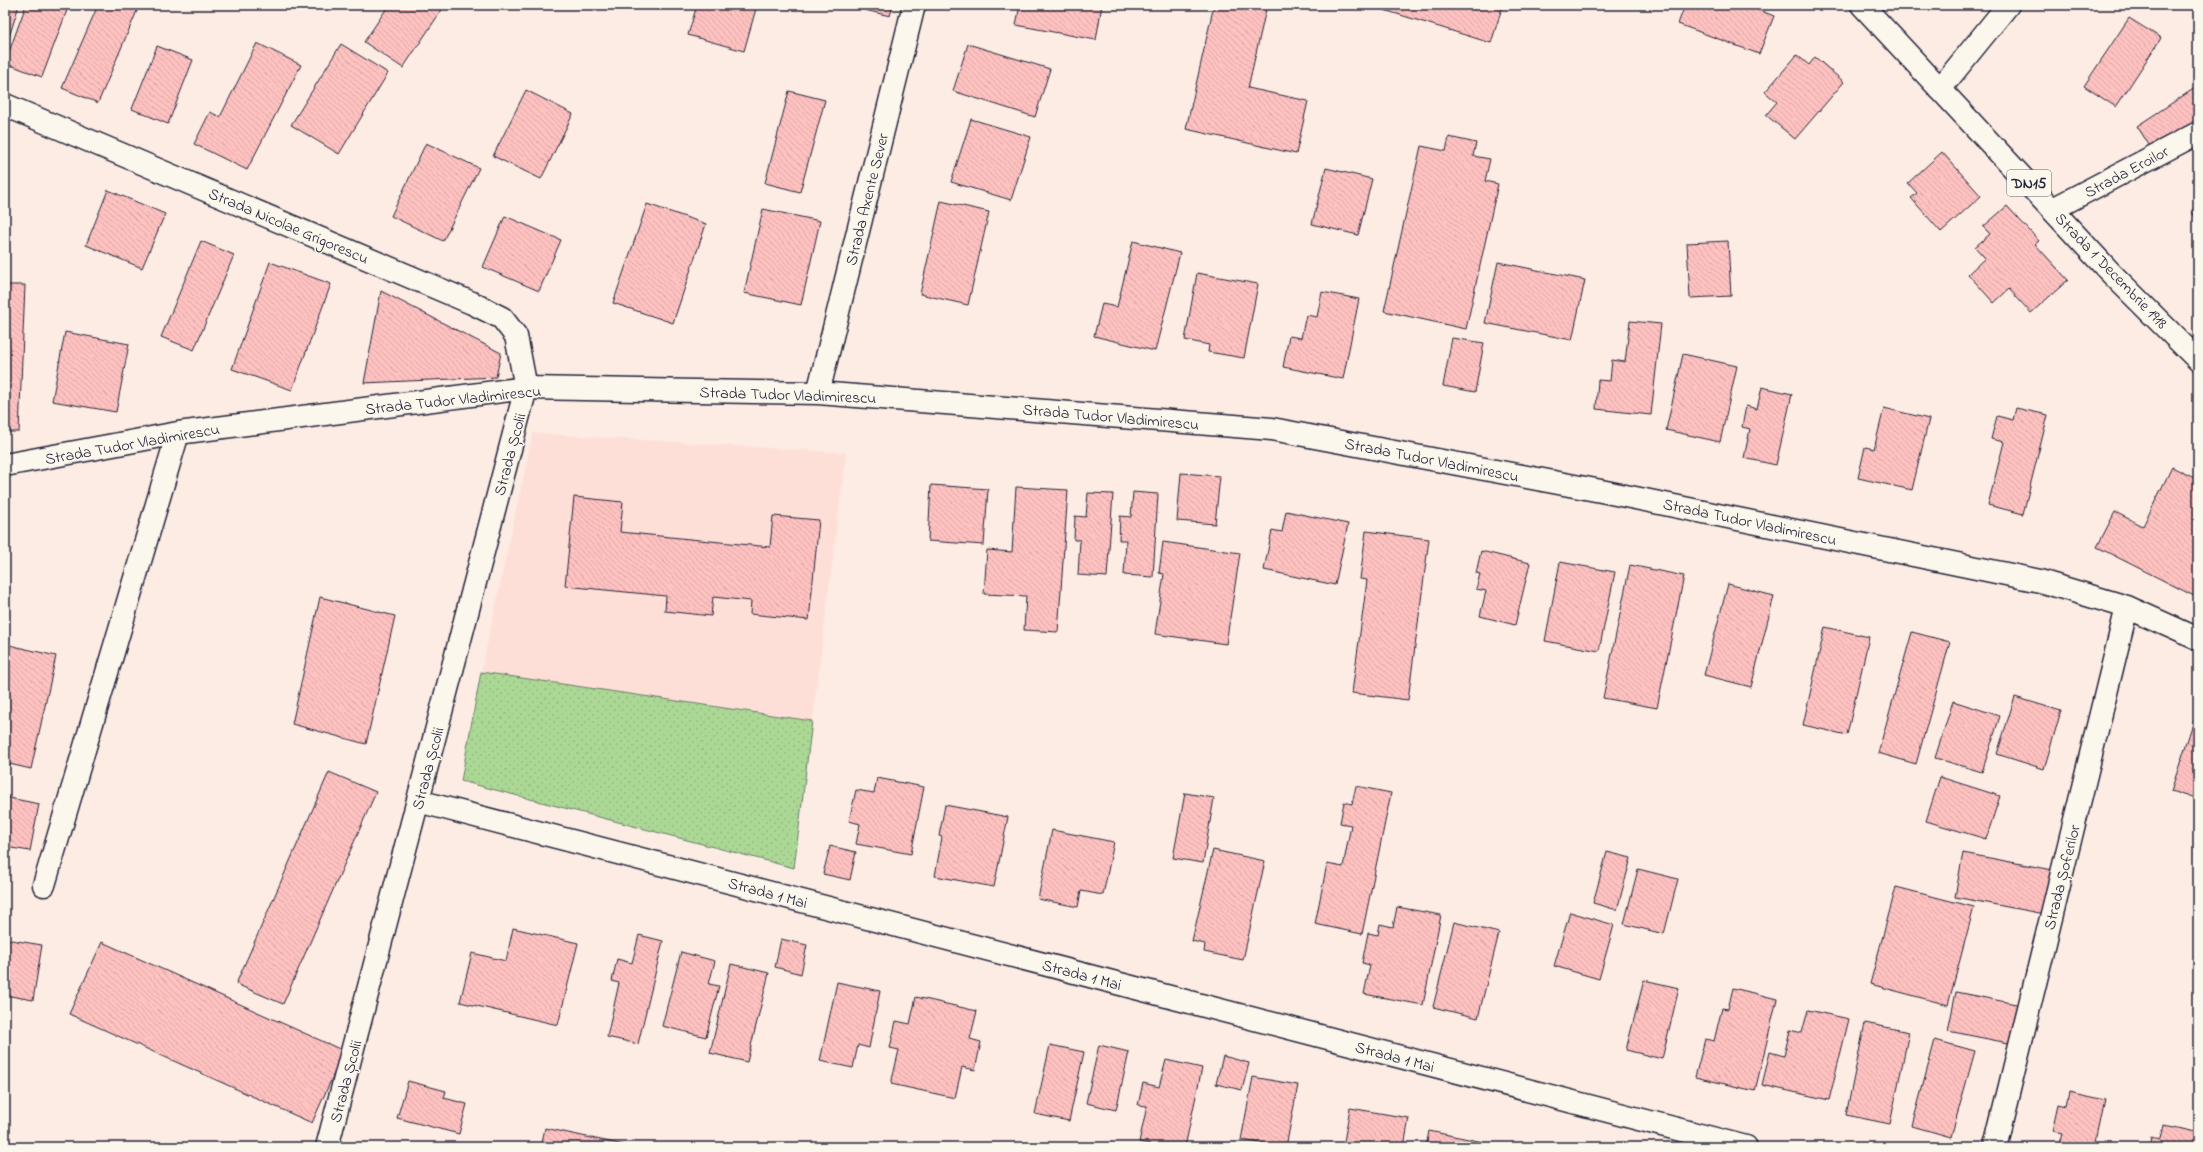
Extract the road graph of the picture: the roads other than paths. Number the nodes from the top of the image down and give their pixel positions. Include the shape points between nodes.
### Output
1 (914, 5) edge
2 (1862, 5) edge
3 (2008, 5) edge
4 (1940, 89) junction
5 (5, 105) edge
6 (2198, 133) edge
7 (2053, 209) junction
8 (2198, 360) edge
9 (526, 388) junction
10 (818, 393) junction
11 (178, 433) junction
12 (5, 466) edge
13 (2127, 607) junction
14 (2198, 639) edge
15 (418, 801) junction
16 (44, 884) dead end
17 (327, 1147) edge
18 (1746, 1147) edge
19 (1995, 1147) edge

1 - 10 street, Strada Axente Sever
2 - 4 street, Strada 1 Decembrie 1918 / DN15
3 - 4 street
4 - 7 street, Strada 1 Decembrie 1918 / DN15
5 - 9 street, Strada Nicolae Grigorescu via 502,318 516,336
6 - 7 street, Strada Eroilor
7 - 8 street, Strada 1 Decembrie 1918 / DN15 via 2119,281
9 - 10 street, Strada Tudor Vladimirescu
9 - 11 street, Strada Tudor Vladimirescu
9 - 15 street, Strada Școlii
10 - 13 street, Strada Tudor Vladimirescu via 1272,429 1601,490 2040,581
11 - 12 street, Strada Tudor Vladimirescu
11 - 16 street
13 - 14 street, Strada Tudor Vladimirescu
13 - 19 street, Strada Șoferilor
15 - 17 street, Strada Școlii
15 - 18 street, Strada 1 Mai

